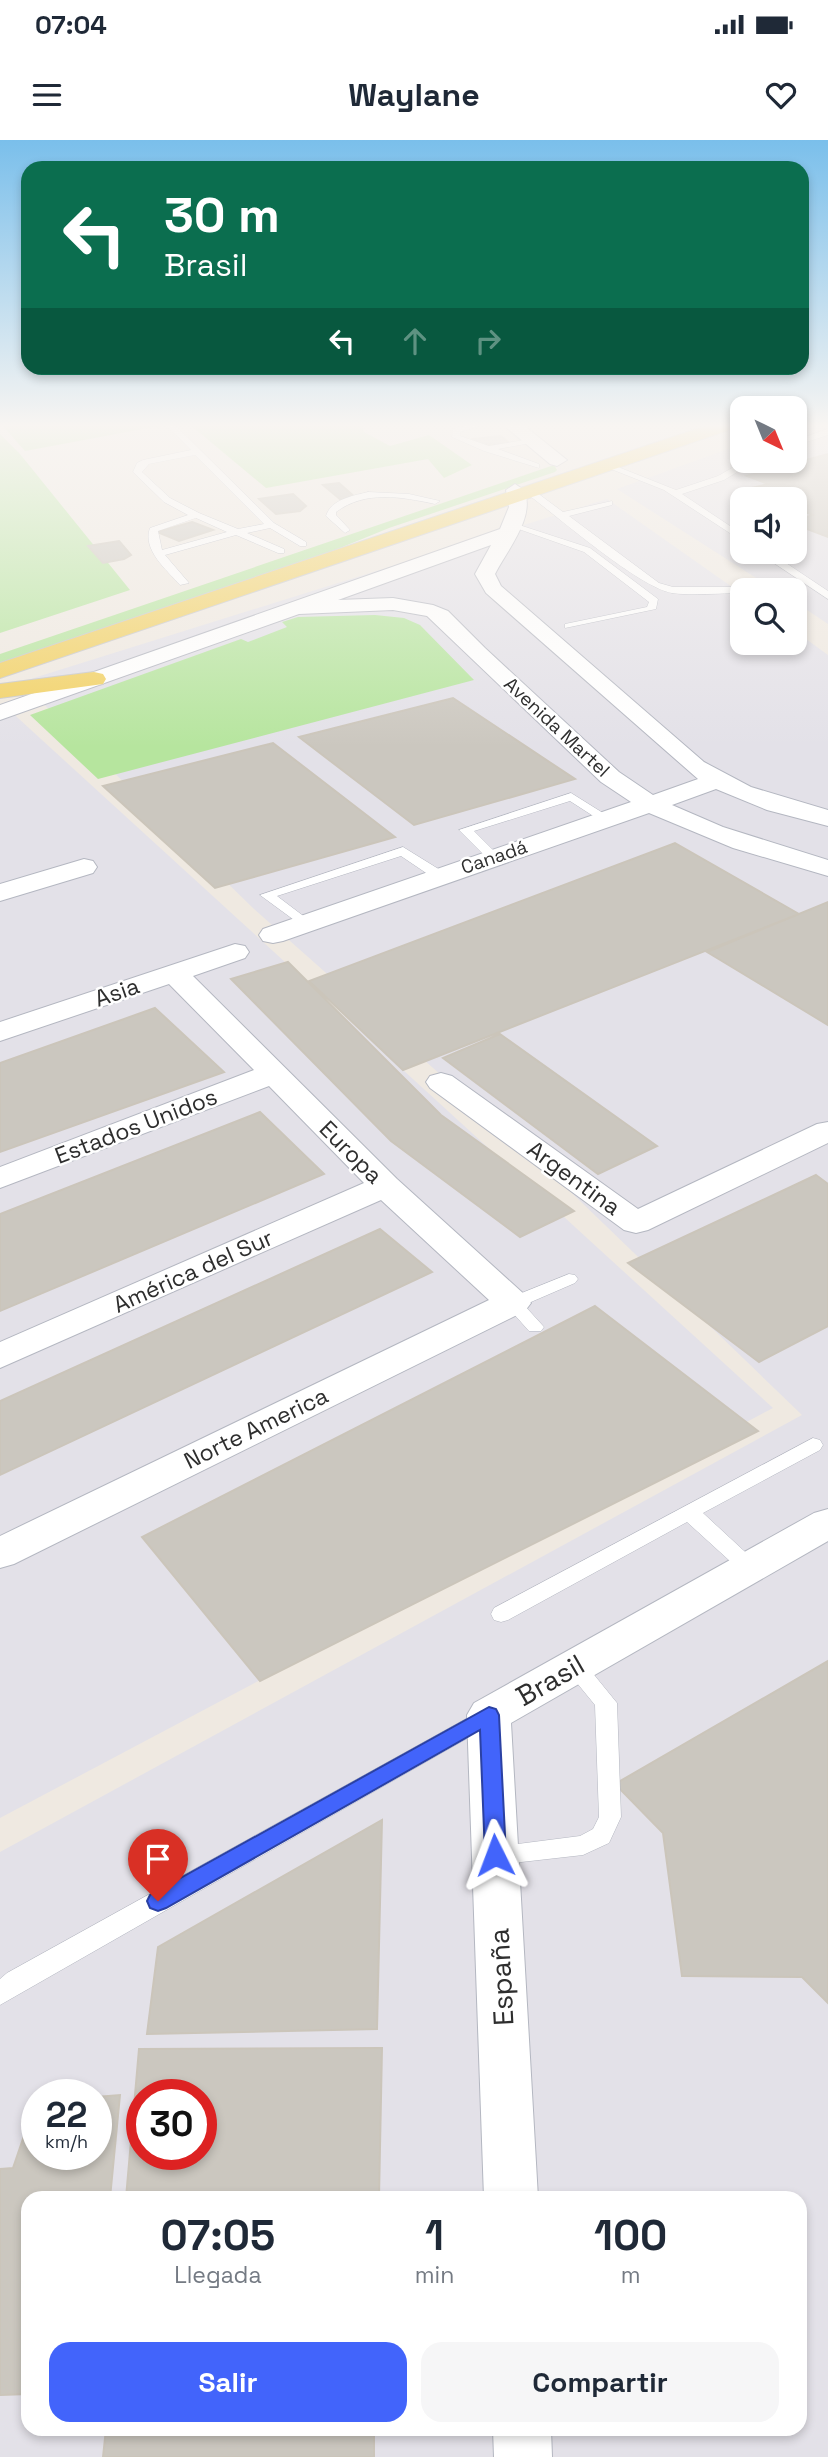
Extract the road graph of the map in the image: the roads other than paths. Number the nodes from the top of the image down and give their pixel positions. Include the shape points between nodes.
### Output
1 (153, 531) edge
2 (231, 531) edge
3 (243, 531) edge
4 (281, 531) edge
5 (342, 531) edge
6 (403, 531) edge
7 (504, 531) edge
8 (509, 531) edge
9 (518, 531) edge
10 (581, 531) edge
11 (235, 533) junction
12 (303, 544) junction
13 (281, 551) junction
14 (159, 554) junction
15 (257, 559) dead end
16 (780, 564) edge
17 (208, 575) dead end
18 (184, 583) junction
19 (163, 590) dead end
20 (730, 590) edge
21 (828, 596) edge
22 (294, 608) junction
23 (569, 625) dead end
24 (0, 671) edge
25 (93, 679) junction
26 (0, 691) edge
27 (0, 713) edge
28 (716, 781) junction
29 (648, 803) junction
30 (605, 818) junction
31 (828, 818) edge
32 (494, 857) junction
33 (84, 867) dead end
34 (828, 868) edge
35 (440, 876) junction
36 (0, 893) edge
37 (305, 924) junction
38 (273, 936) dead end
39 (235, 952) dead end
40 (173, 972) junction
41 (0, 1032) edge
42 (272, 1074) junction
43 (441, 1082) dead end
44 (828, 1131) edge
45 (0, 1178) edge
46 (385, 1186) junction
47 (569, 1279) dead end
48 (524, 1315) junction
49 (0, 1356) edge
50 (813, 1445) dead end
51 (689, 1512) junction
52 (828, 1523) edge
53 (0, 1553) edge
54 (750, 1567) junction
55 (501, 1614) dead end
56 (574, 1666) junction
57 (489, 1715) junction
58 (495, 1855) junction
59 (8, 1988) edge
60 (511, 2191) edge
61 (522, 2436) edge
62 (523, 2457) edge

1 - 14 lane
2 - 11 lane
3 - 11 lane
4 - 12 lane
5 - 12 main road
6 - 24 main road
7 - 22 street
8 - 28 street via 486,568 486,580 493,589
9 - 23 lane via 587,550 654,601 651,609
10 - 20 lane via 655,585 673,590
11 - 13 lane
11 - 14 lane
12 - 13 main road
13 - 15 main road
14 - 18 lane
16 - 21 lane
17 - 18 main road
18 - 19 main road
22 - 25 street
22 - 29 street, Avenida Martel via 393,604 423,607 441,615 610,777
25 - 26 main road
25 - 27 street
28 - 29 street, Canadá
28 - 31 street
29 - 30 street, Canadá
29 - 34 street, Avenida Martel via 712,832
30 - 32 street, Canadá
30 - 32 lane via 571,797 465,830
32 - 35 street, Canadá
33 - 36 street
35 - 37 street, Canadá
35 - 37 lane via 403,851 267,895
37 - 38 street, Canadá
39 - 40 street, Asia
40 - 41 street, Asia
40 - 42 street, Europa
42 - 45 street, Estados Unidos
42 - 46 street, Europa
43 - 44 street, Argentina via 636,1223
46 - 48 street, Europa
46 - 49 street, América del Sur
47 - 48 lane
48 - 53 street, Norte America
50 - 51 lane
51 - 54 lane
51 - 55 lane
52 - 54 street, Brasil
54 - 56 street, Brasil
56 - 57 street, Brasil
56 - 58 lane via 606,1703 610,1817 601,1836 583,1845
57 - 58 street, España
57 - 59 lane, Brasil
58 - 60 street, España
61 - 62 street

